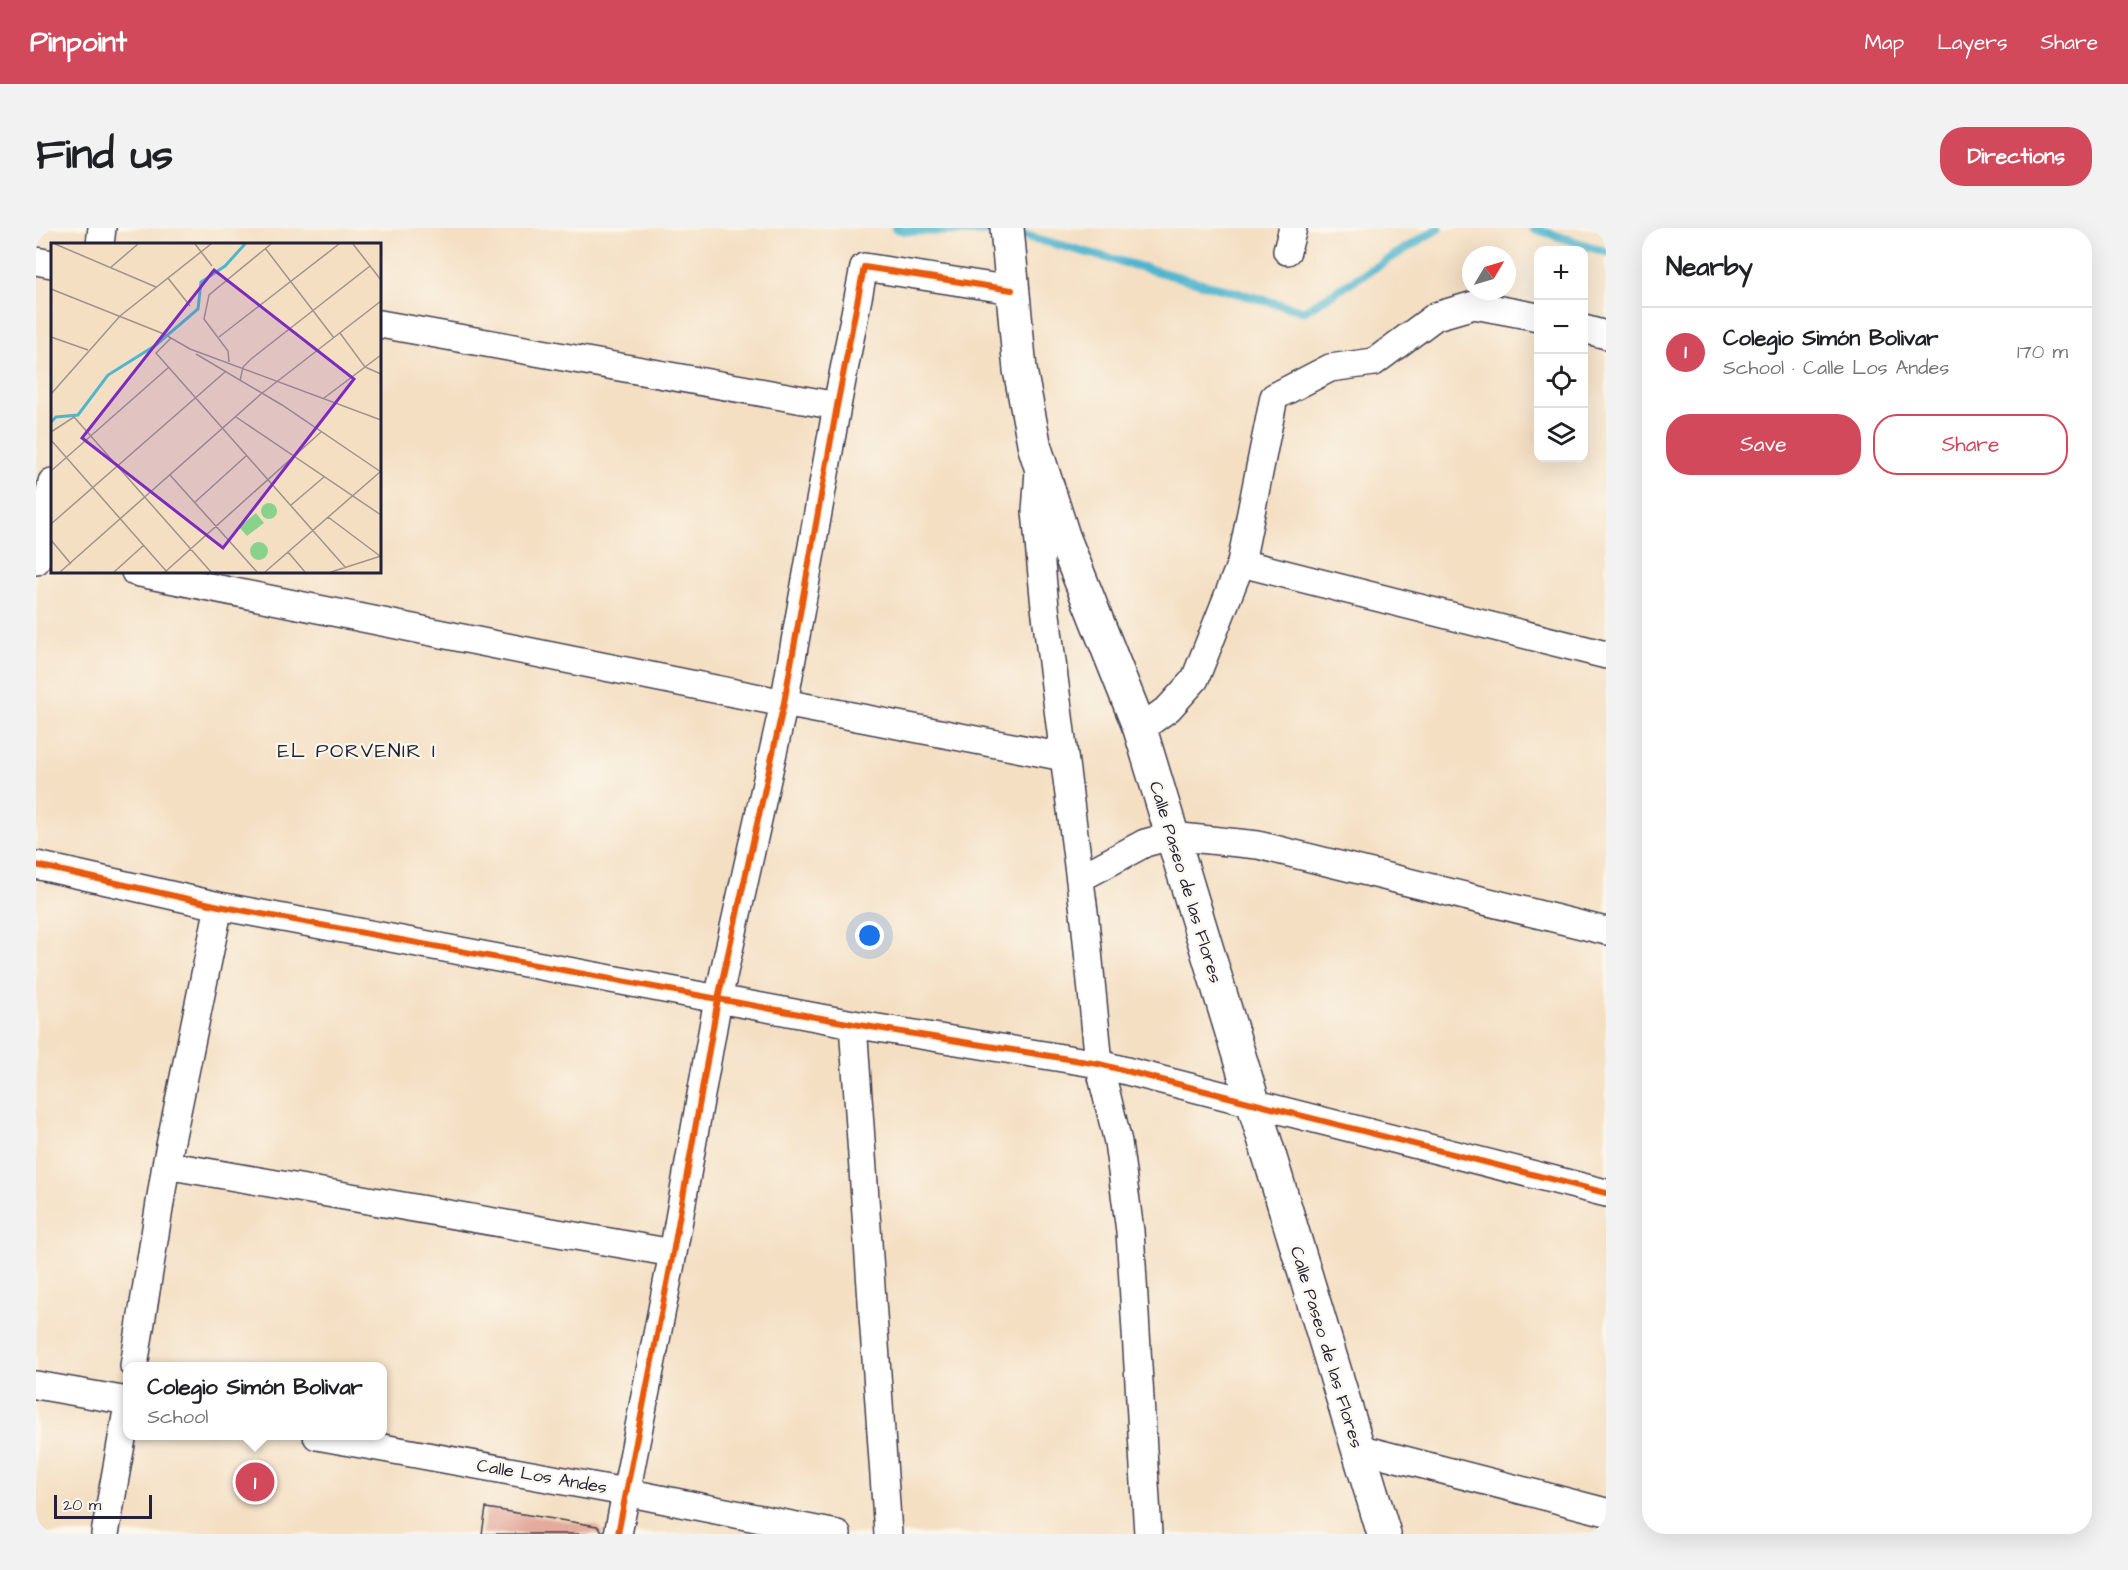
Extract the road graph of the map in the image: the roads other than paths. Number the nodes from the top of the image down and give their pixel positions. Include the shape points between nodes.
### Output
1 (102, 228) edge
2 (1006, 228) edge
3 (100, 243) edge
4 (36, 261) edge
5 (51, 264) edge
6 (1012, 290) junction
7 (1534, 316) edge
8 (381, 324) edge
9 (1588, 330) edge
10 (1606, 335) edge
11 (837, 406) junction
12 (1040, 464) junction
13 (51, 489) edge
14 (41, 555) edge
15 (1241, 563) junction
16 (140, 573) edge
17 (1606, 655) edge
18 (784, 703) junction
19 (1140, 729) junction
20 (1064, 757) junction
21 (1171, 836) junction
22 (36, 865) edge
23 (1080, 878) junction
24 (219, 906) junction
25 (1606, 931) edge
26 (718, 999) junction
27 (853, 1024) junction
28 (1099, 1064) junction
29 (1253, 1105) junction
30 (166, 1164) junction
31 (1606, 1193) edge
32 (673, 1253) junction
33 (135, 1362) edge
34 (36, 1384) edge
35 (123, 1402) edge
36 (123, 1431) edge
37 (339, 1440) edge
38 (1358, 1448) junction
39 (625, 1492) junction
40 (1606, 1512) edge
41 (105, 1534) edge
42 (618, 1534) edge
43 (837, 1534) edge
44 (888, 1534) edge
45 (1148, 1534) edge
46 (1384, 1534) edge

1 - 3 street
2 - 6 street, Calle Paseo de las Flores
4 - 5 street
6 - 11 street via 864,267
6 - 12 street, Calle Paseo de las Flores via 1020,370
7 - 15 street via 1474,306 1436,316 1374,362 1330,368 1274,397
8 - 11 street
9 - 10 street
11 - 18 street
12 - 19 street, Calle Paseo de las Flores via 1063,536
12 - 20 street via 1036,511
13 - 14 street
15 - 17 street
15 - 19 street via 1195,679 1169,708
16 - 18 street
18 - 20 street
18 - 26 street
19 - 21 street, Calle Paseo de las Flores
20 - 23 street
21 - 23 street via 1145,843
21 - 25 street via 1258,845
21 - 29 street, Calle Paseo de las Flores
22 - 24 street
23 - 28 street
24 - 26 street
24 - 30 street
26 - 27 street
26 - 32 street
27 - 28 street
27 - 44 street
28 - 29 street
28 - 45 street via 1118,1142 1130,1231
29 - 31 street
29 - 38 street, Calle Paseo de las Flores
30 - 32 street
30 - 33 street
32 - 39 street
34 - 35 street
36 - 41 street
37 - 39 street, Calle Los Andes
38 - 40 street
38 - 46 street, Calle Paseo de las Flores
39 - 42 street
39 - 43 street, Calle Los Andes

